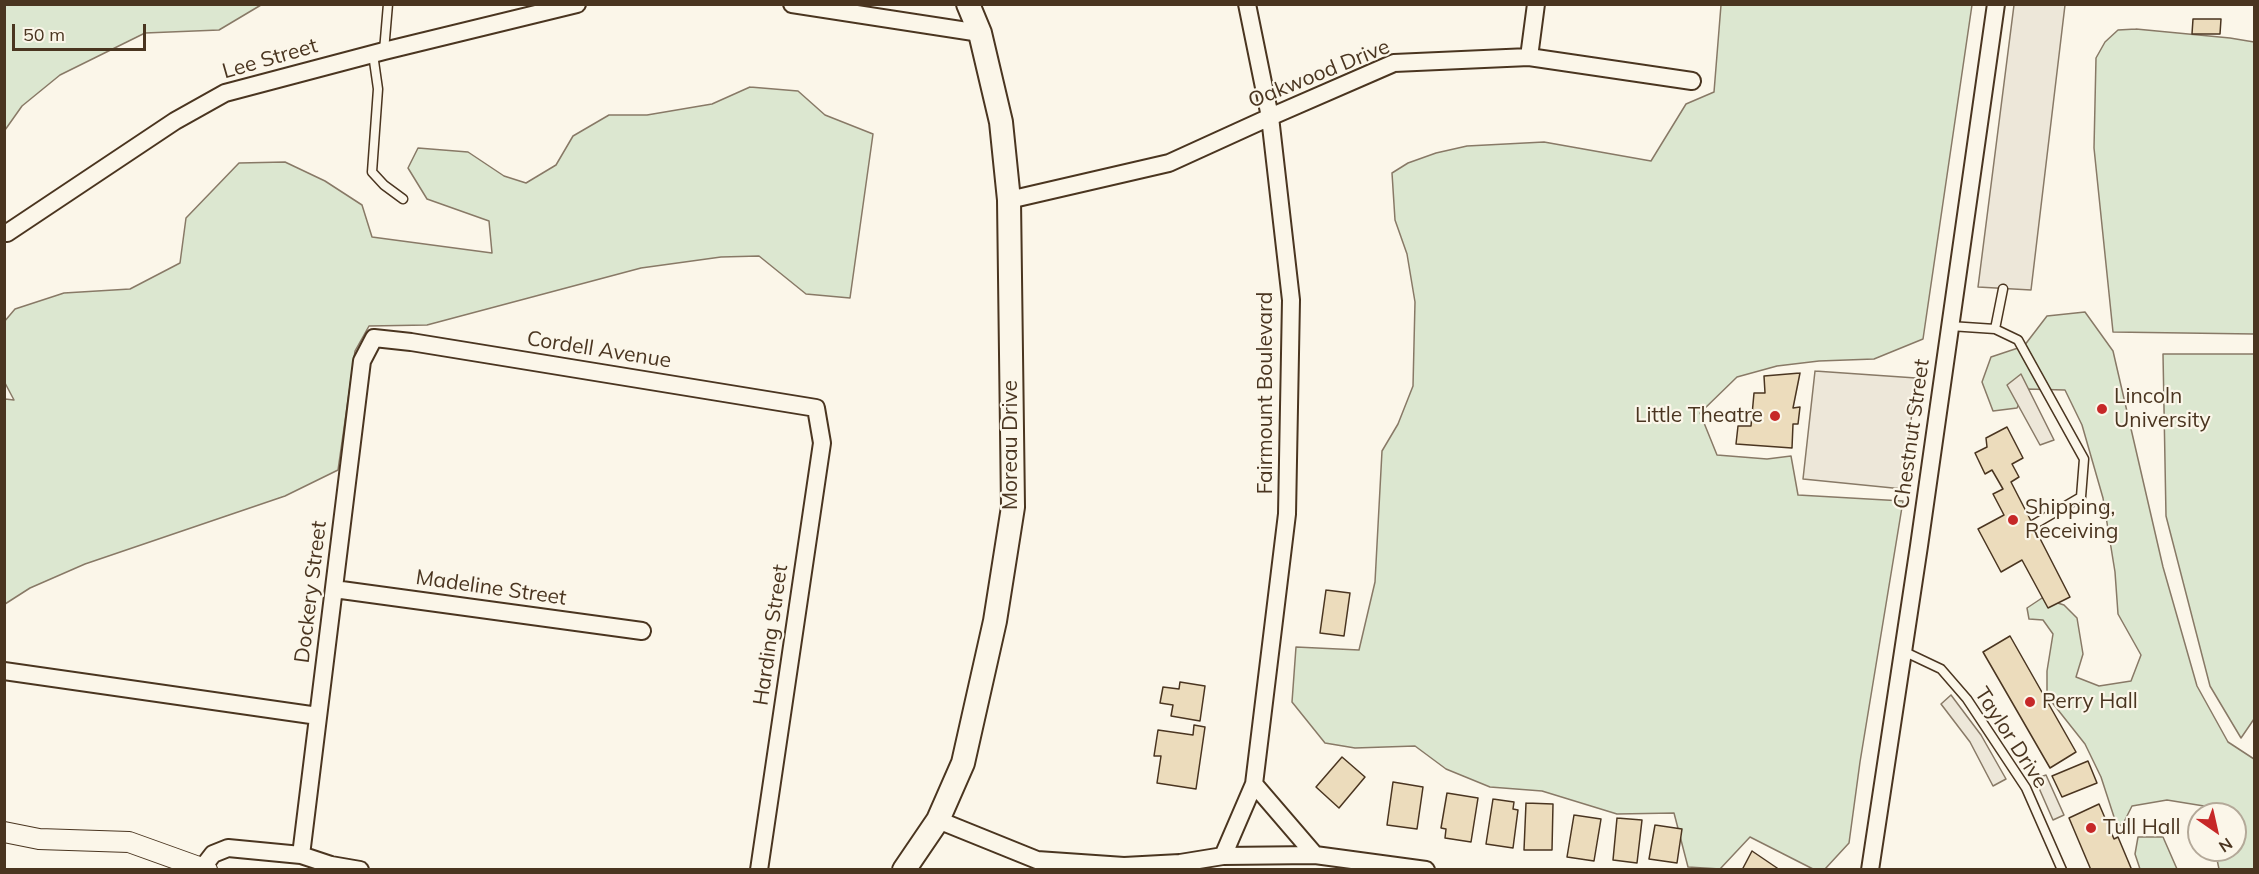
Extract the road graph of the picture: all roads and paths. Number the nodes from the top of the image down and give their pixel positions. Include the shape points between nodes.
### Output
1 (388, 4) edge
2 (577, 4) edge
3 (792, 4) edge
4 (968, 4) edge
5 (1247, 4) edge
6 (1536, 4) edge
7 (1996, 4) edge
8 (980, 33) junction
9 (379, 53) junction
10 (1529, 57) junction
11 (1692, 81) dead end
12 (1270, 117) junction
13 (404, 199) dead end
14 (1009, 200) junction
15 (7, 233) dead end
16 (2003, 289) dead end
17 (1950, 326) junction
18 (1995, 329) junction
19 (374, 338) joint
20 (816, 408) joint
21 (2033, 525) dead end
22 (334, 589) junction
23 (642, 631) dead end
24 (1903, 651) junction
25 (4, 671) edge
26 (318, 716) junction
27 (1254, 784) junction
28 (938, 820) junction
29 (4, 832) edge
30 (301, 855) junction
31 (1315, 855) junction
32 (1222, 856) junction
33 (205, 868) edge
34 (360, 870) edge
35 (759, 870) edge
36 (904, 870) edge
37 (1426, 870) edge
38 (1870, 870) edge
39 (2062, 870) edge

1 - 9 lane
2 - 9 street, Lee Street
3 - 8 street
4 - 8 main road, Moreau Drive
5 - 12 street, Fairmount Boulevard
6 - 10 street
7 - 17 street, Chestnut Street
8 - 14 main road, Moreau Drive via 1001,122
9 - 13 lane via 372,172
9 - 15 street, Lee Street via 225,93
10 - 11 street, Oakwood Drive
10 - 12 street, Oakwood Drive via 1394,63
12 - 14 street, Oakwood Drive via 1169,164
12 - 27 street, Fairmount Boulevard via 1291,300 1287,514
14 - 28 main road, Moreau Drive via 1013,507 995,621 963,763
16 - 18 lane
17 - 18 lane
17 - 24 street, Chestnut Street
18 - 21 lane via 2010,334 2024,346 2084,459 2081,497
19 - 20 street, Cordell Avenue
19 - 22 street, Dockery Street via 362,361
20 - 35 street, Harding Street via 822,443
22 - 23 street, Madeline Street
22 - 26 street, Dockery Street
24 - 38 street, Chestnut Street
24 - 39 lane, Taylor Drive via 1941,669 1967,699 2026,788
25 - 26 street
26 - 30 street, Dockery Street
27 - 31 street
27 - 32 street, Fairmount Boulevard
28 - 32 street via 1037,860 1124,866
28 - 36 main road, Moreau Drive
29 - 33 street via 39,839 129,842
30 - 33 street via 228,848 213,854
30 - 34 street
31 - 32 street
31 - 37 street

